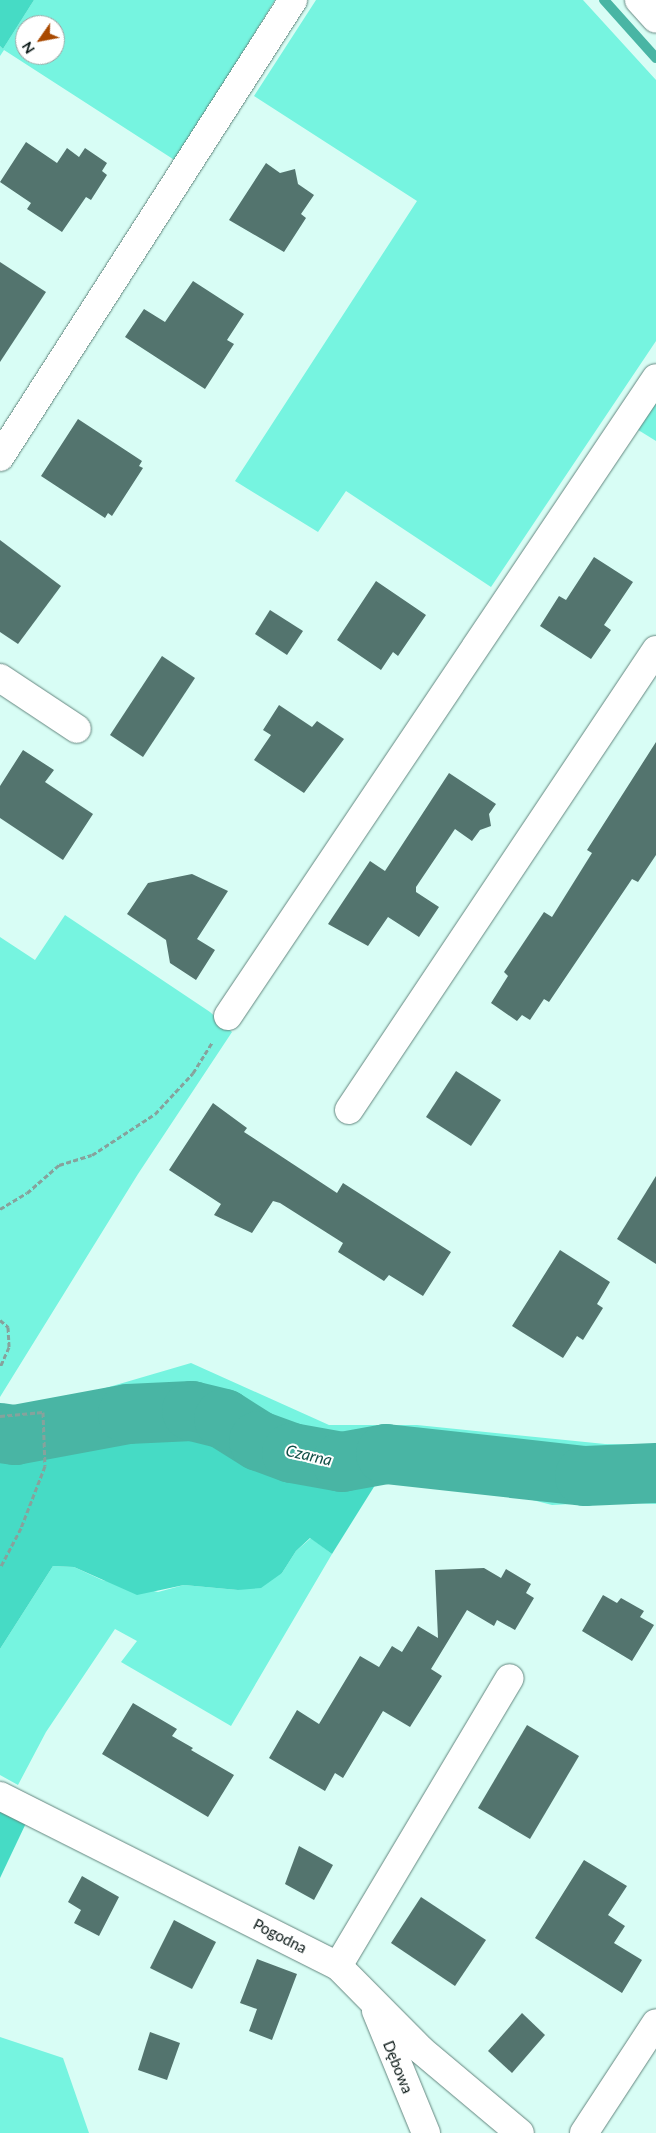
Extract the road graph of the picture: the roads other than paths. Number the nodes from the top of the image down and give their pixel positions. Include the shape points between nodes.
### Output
1 (293, 0) edge
2 (639, 0) edge
3 (656, 19) edge
4 (656, 378) edge
5 (0, 456) edge
6 (656, 650) edge
7 (0, 678) edge
8 (77, 729) dead end
9 (228, 1016) road end
10 (348, 1110) dead end
11 (510, 1678) dead end
12 (0, 1796) edge
13 (338, 1966) junction
14 (371, 2000) junction
15 (656, 2023) edge
16 (426, 2133) edge
17 (520, 2133) edge
18 (584, 2133) edge

1 - 5 street
2 - 3 street
4 - 9 street
6 - 10 street
7 - 8 street
11 - 13 street
12 - 13 street, Pogodna
13 - 14 street, Pogodna
14 - 16 street, Dębowa
14 - 17 street, Pogodna via 422,2050
15 - 18 street

